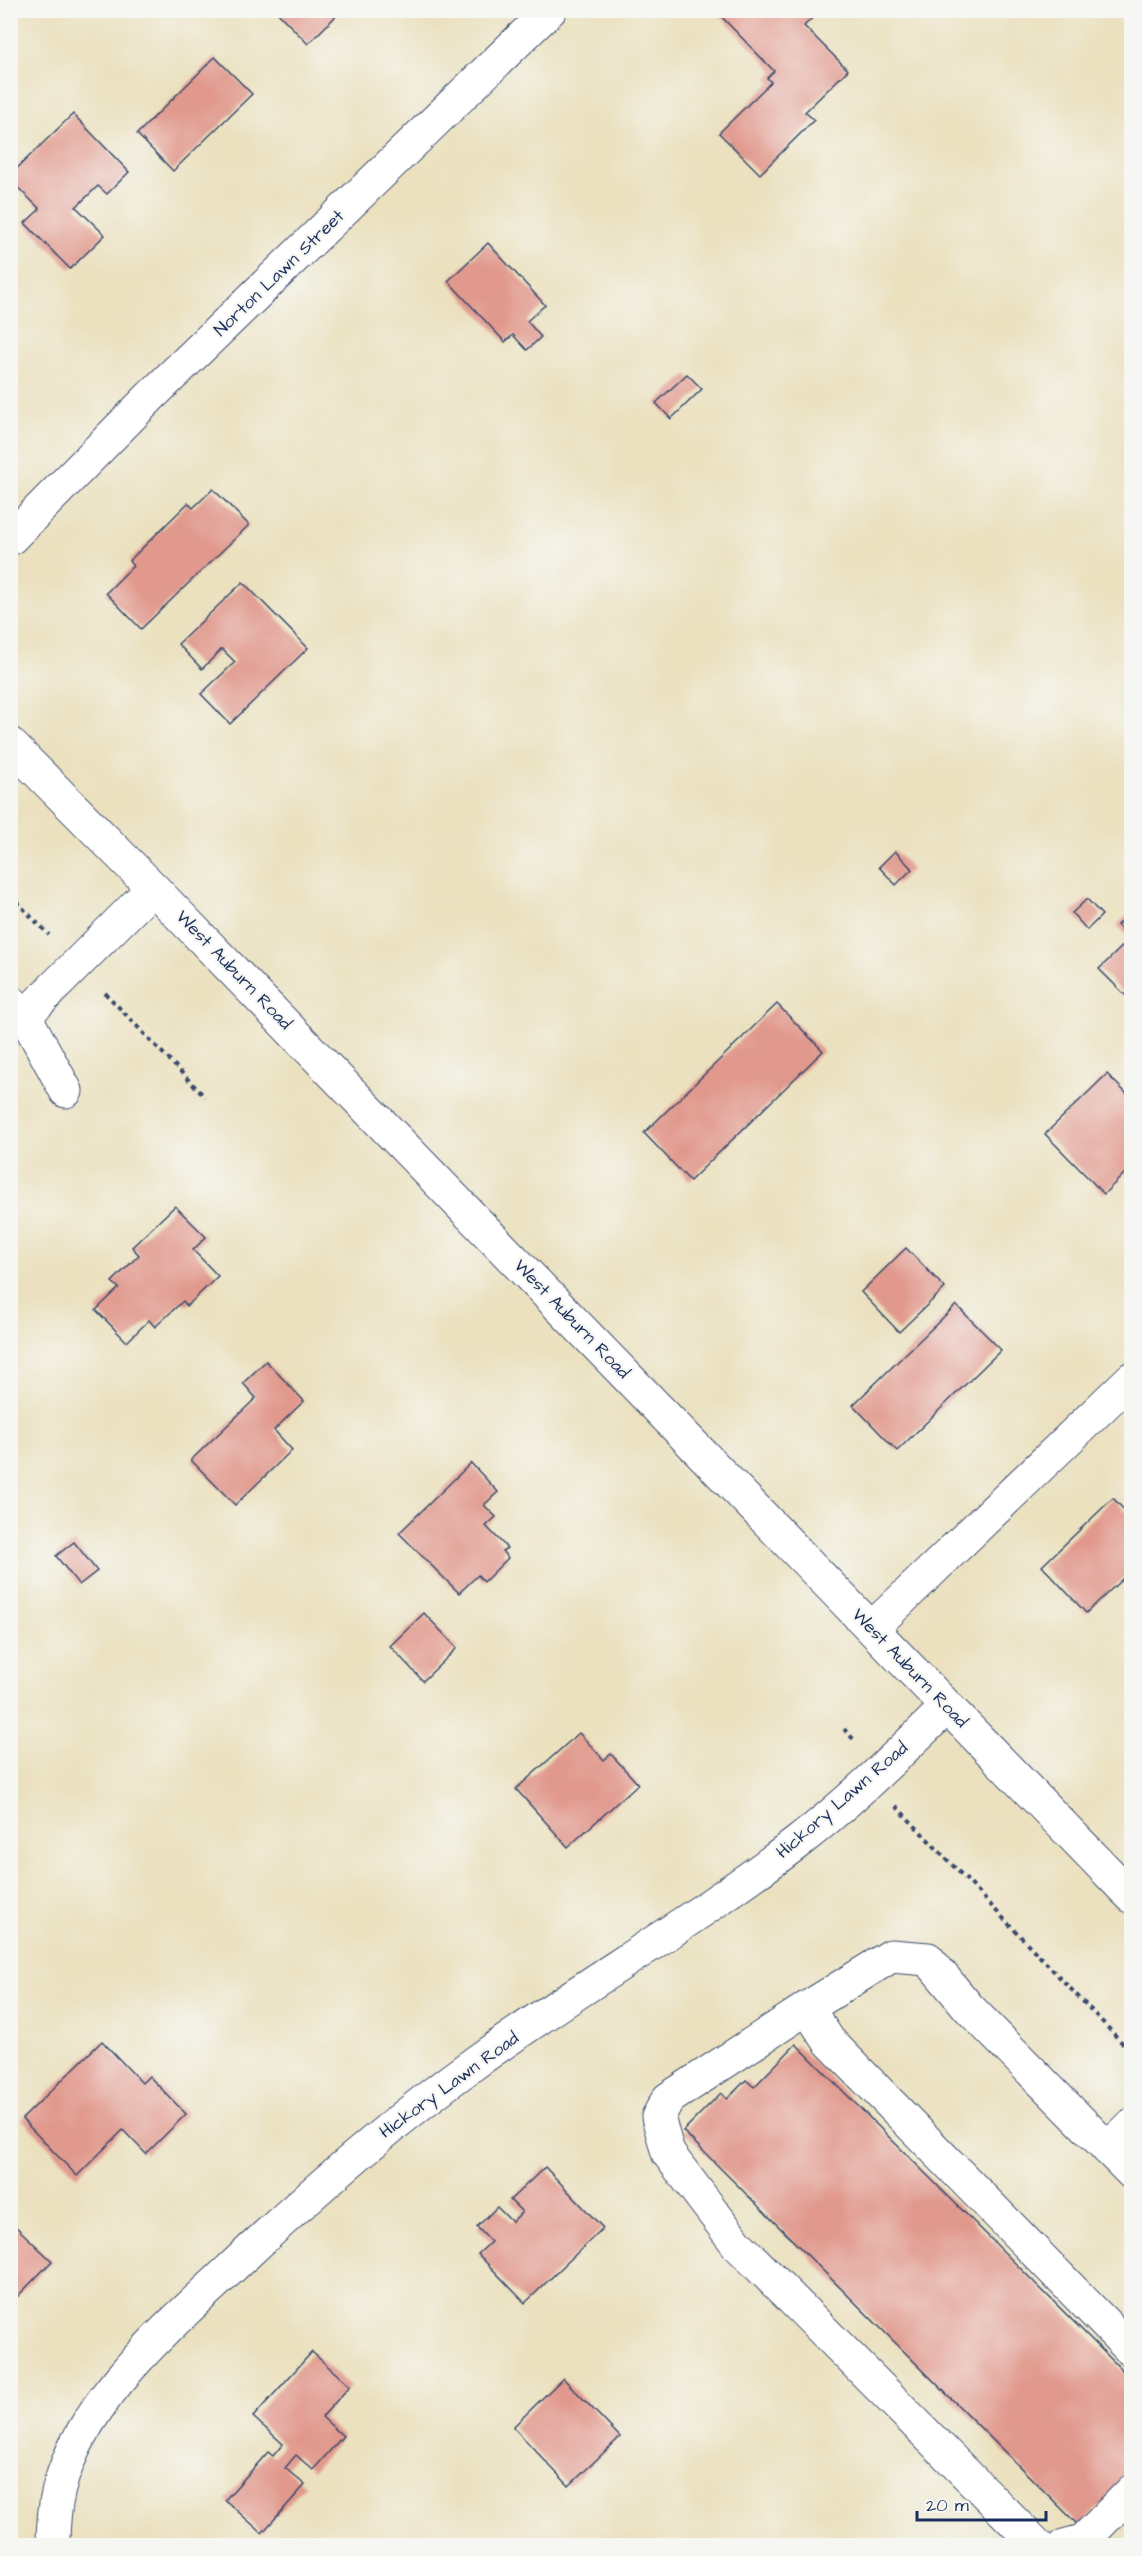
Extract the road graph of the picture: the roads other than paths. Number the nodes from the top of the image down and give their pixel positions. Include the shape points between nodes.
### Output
1 (550, 10) edge
2 (10, 538) edge
3 (10, 744) edge
4 (153, 888) junction
5 (18, 1008) edge
6 (66, 1091) dead end
7 (1131, 1378) edge
8 (872, 1628) junction
9 (947, 1707) junction
10 (1131, 1897) edge
11 (807, 2008) junction
12 (1131, 2125) edge
13 (1108, 2149) junction
14 (1131, 2173) edge
15 (1131, 2351) edge
16 (1131, 2491) edge
17 (53, 2546) edge
18 (1038, 2546) edge
19 (1064, 2546) edge

1 - 2 street, Norton Lawn Street
3 - 4 street, West Auburn Road
4 - 5 street via 78,965
4 - 8 street, West Auburn Road
5 - 6 street
7 - 8 street
8 - 9 street, West Auburn Road
9 - 10 street, West Auburn Road
9 - 17 street, Hickory Lawn Road via 799,1841 684,1924 478,2061 385,2130 291,2211 146,2350 92,2417 72,2452 59,2487 53,2515
11 - 13 street via 891,1956 927,1959 969,2008
11 - 15 street via 828,2041
11 - 18 street via 668,2099 658,2117 668,2153 737,2244
12 - 13 street
13 - 14 street
16 - 19 street via 1083,2541

